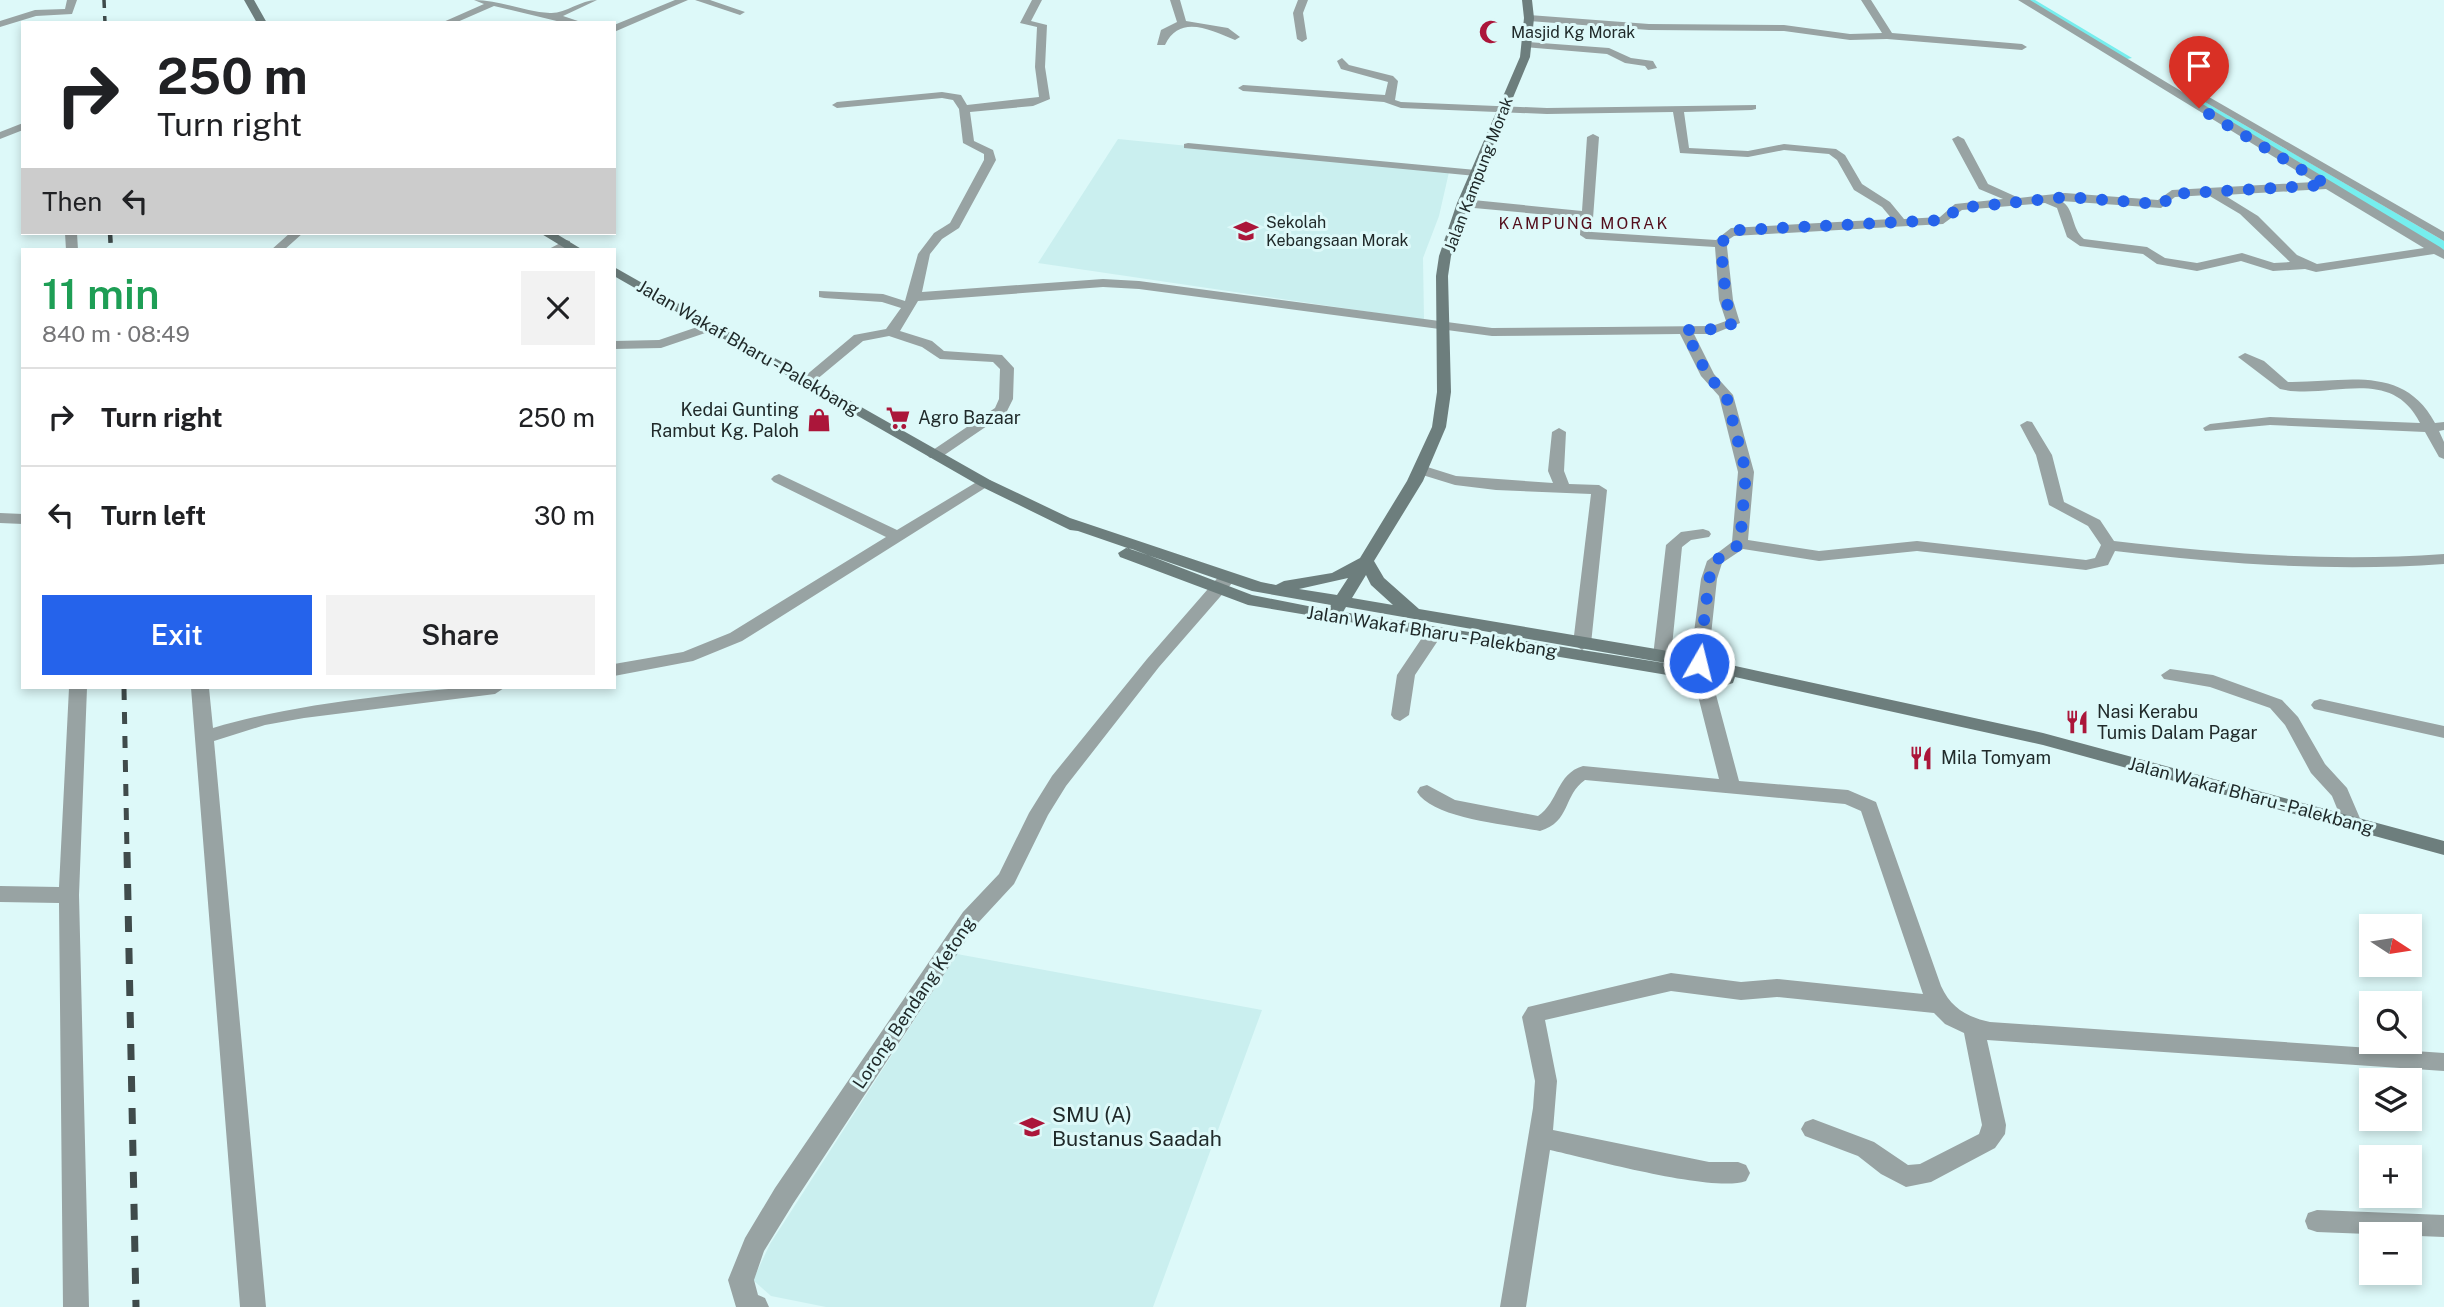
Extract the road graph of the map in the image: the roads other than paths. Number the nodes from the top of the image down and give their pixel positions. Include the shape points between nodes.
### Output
1 (72, 0) edge
2 (249, 0) edge
3 (480, 0) edge
4 (592, 0) edge
5 (682, 0) edge
6 (700, 0) edge
7 (1037, 0) edge
8 (1175, 0) edge
9 (1303, 0) edge
10 (1527, 0) edge
11 (1866, 0) edge
12 (2023, 0) edge
13 (2043, 0) edge
14 (497, 2) edge
15 (740, 12) dead end
16 (554, 17) junction
17 (1529, 18) junction
18 (261, 21) edge
19 (451, 21) edge
20 (571, 21) edge
21 (1182, 23) junction
22 (0, 24) edge
23 (616, 28) edge
24 (1887, 36) junction
25 (1236, 37) dead end
26 (1301, 39) dead end
27 (1161, 43) dead end
28 (1528, 45) junction
29 (2022, 47) dead end
30 (1342, 61) dead end
31 (1652, 68) dead end
32 (1242, 88) dead end
33 (1390, 99) junction
34 (837, 105) dead end
35 (1752, 107) dead end
36 (964, 109) junction
37 (1502, 110) junction
38 (1678, 110) junction
39 (21, 127) edge
40 (0, 136) edge
41 (1593, 138) dead end
42 (1958, 139) dead end
43 (1188, 146) dead end
44 (1476, 173) junction
45 (2327, 185) junction
46 (2210, 192) junction
47 (2049, 200) junction
48 (1463, 203) junction
49 (2021, 203) junction
50 (1585, 215) junction
51 (1900, 223) junction
52 (296, 235) edge
53 (550, 235) edge
54 (2444, 237) edge
55 (1721, 244) junction
56 (572, 247) edge
57 (280, 248) edge
58 (2440, 253) edge
59 (2304, 265) junction
60 (616, 272) edge
61 (824, 293) dead end
62 (911, 301) junction
63 (1443, 325) junction
64 (709, 327) junction
65 (1685, 330) junction
66 (890, 332) junction
67 (616, 345) edge
68 (2245, 357) dead end
69 (805, 382) junction
70 (2028, 425) dead end
71 (2437, 427) edge
72 (2210, 428) dead end
73 (1559, 432) dead end
74 (2444, 454) edge
75 (935, 455) junction
76 (1421, 470) junction
77 (779, 479) dead end
78 (985, 483) junction
79 (1562, 486) junction
80 (0, 518) edge
81 (21, 519) edge
82 (1703, 534) dead end
83 (898, 537) junction
84 (1740, 544) junction
85 (2109, 545) junction
86 (2444, 559) edge
87 (1366, 561) junction
88 (1222, 584) junction
89 (1258, 587) junction
90 (1336, 610) junction
91 (1418, 616) junction
92 (1434, 633) junction
93 (1583, 643) junction
94 (1662, 656) junction
95 (1700, 669) junction
96 (616, 670) edge
97 (2170, 675) dead end
98 (78, 689) edge
99 (200, 689) edge
100 (487, 689) edge
101 (2320, 705) dead end
102 (1400, 715) dead end
103 (2444, 732) edge
104 (204, 738) junction
105 (1731, 787) junction
106 (1427, 792) dead end
107 (2352, 823) junction
108 (2444, 848) edge
109 (0, 894) edge
110 (69, 895) junction
111 (1939, 1005) junction
112 (1974, 1029) junction
113 (2444, 1062) edge
114 (1813, 1129) dead end
115 (1542, 1138) junction
116 (1738, 1173) dead end
117 (2317, 1221) dead end
118 (2444, 1226) edge
119 (76, 1307) edge
120 (253, 1307) edge
121 (756, 1307) edge
122 (1513, 1307) edge

1 - 22 street via 69,12 35,13
2 - 18 main road
3 - 14 street
4 - 16 street
5 - 23 street
6 - 15 street
7 - 36 street via 1025,23 1042,25 1040,67 1045,99
8 - 21 street
9 - 26 street via 1298,13
10 - 17 main road, Jalan Kampung Morak
11 - 24 street
12 - 45 street
13 - 54 street
14 - 16 street
14 - 19 street
16 - 20 street
17 - 24 street
17 - 28 main road, Jalan Kampung Morak
21 - 25 street via 1224,30
21 - 27 street via 1165,32
24 - 29 street
28 - 31 street via 1609,51
28 - 37 main road, Jalan Kampung Morak
30 - 33 street via 1345,67 1393,81
32 - 33 street
33 - 37 street via 1401,105
34 - 36 street via 951,96 961,100
35 - 38 street
36 - 62 street via 969,143 989,152 990,160 955,225 938,236 924,254
37 - 38 street
37 - 44 main road, Jalan Kampung Morak
38 - 51 street via 1684,151 1748,154 1784,146 1839,154 1860,189 1890,206
39 - 40 street
41 - 50 street
42 - 49 street via 1983,186
43 - 44 street
44 - 48 main road, Jalan Kampung Morak
45 - 46 street
45 - 58 street
46 - 47 street via 2170,195 2158,204 2067,197
46 - 59 street via 2245,211 2281,250
47 - 49 street
47 - 59 street via 2062,206 2073,237 2080,242 2143,250 2161,261 2197,267 2242,257 2273,267
48 - 50 street
48 - 63 main road, Jalan Kampung Morak via 1445,256
49 - 51 street via 1959,208 1945,220
50 - 55 street via 1587,236
51 - 55 street via 1739,230 1726,234
52 - 57 street
53 - 56 main road
55 - 65 street via 1733,323 1723,329
58 - 59 street via 2316,268
60 - 64 main road, Jalan Wakaf Bharu - Palekbang
61 - 62 street
62 - 63 street via 1103,283
62 - 66 street
63 - 65 street via 1531,334
63 - 76 main road, Jalan Kampung Morak via 1443,411
64 - 67 street via 661,344
64 - 69 main road, Jalan Wakaf Bharu - Palekbang
65 - 84 street via 1708,376 1726,395 1743,459
66 - 69 street via 859,338
66 - 75 street via 927,344 940,355 997,358 1007,368 1001,410
68 - 71 street via 2263,365 2286,386 2351,382 2393,391
69 - 75 main road, Jalan Wakaf Bharu - Palekbang
70 - 85 street via 2044,455 2057,505 2094,523
71 - 72 street via 2270,421
71 - 74 street
73 - 79 street via 1556,471
75 - 78 main road, Jalan Wakaf Bharu - Palekbang
76 - 79 street via 1459,481
76 - 87 main road, Jalan Kampung Morak
77 - 83 street
78 - 83 street
78 - 88 main road, Jalan Wakaf Bharu - Palekbang via 1143,562
79 - 93 street via 1599,490
80 - 81 street
82 - 94 street via 1687,535 1674,545
83 - 96 street via 736,637 687,657
84 - 85 street via 1819,556 1917,546 2086,565 2102,561
84 - 95 street via 1715,561 1709,579
85 - 86 street via 2293,564 2388,565
87 - 89 main road via 1336,577 1299,586
87 - 90 main road, Jalan Kampung Morak
87 - 91 main road via 1377,581
88 - 89 main road, Jalan Wakaf Bharu - Palekbang
88 - 90 main road, Jalan Wakaf Bharu - Palekbang via 1248,600
88 - 121 street, Lorong Bendang Ketong via 1059,781 1007,879 970,918 783,1196 754,1246 741,1280 747,1304
89 - 90 main road, Jalan Wakaf Bharu - Palekbang
90 - 91 main road, Jalan Wakaf Bharu - Palekbang
90 - 92 main road, Jalan Wakaf Bharu - Palekbang
91 - 93 main road, Jalan Wakaf Bharu - Palekbang
92 - 95 main road, Jalan Wakaf Bharu - Palekbang
92 - 102 street via 1406,675
93 - 94 main road, Jalan Wakaf Bharu - Palekbang
94 - 95 main road, Jalan Wakaf Bharu - Palekbang
95 - 105 street
95 - 107 main road, Jalan Wakaf Bharu - Palekbang via 1813,687 2043,739
97 - 107 street via 2213,681 2276,704 2340,793
98 - 110 street
99 - 104 street
100 - 104 street via 304,712
101 - 103 street
104 - 120 street
105 - 106 street via 1583,773 1572,778 1552,818 1540,824 1450,806
105 - 111 street via 1848,797 1869,807
107 - 108 main road, Jalan Wakaf Bharu - Palekbang
109 - 110 street
110 - 119 street
111 - 112 street via 1951,1019
111 - 115 street via 1671,982 1536,1013 1533,1017 1546,1081
112 - 113 street
112 - 114 street via 1994,1125 1987,1141 1923,1174 1906,1176 1866,1149
115 - 116 street via 1709,1173
115 - 122 street
117 - 118 street

